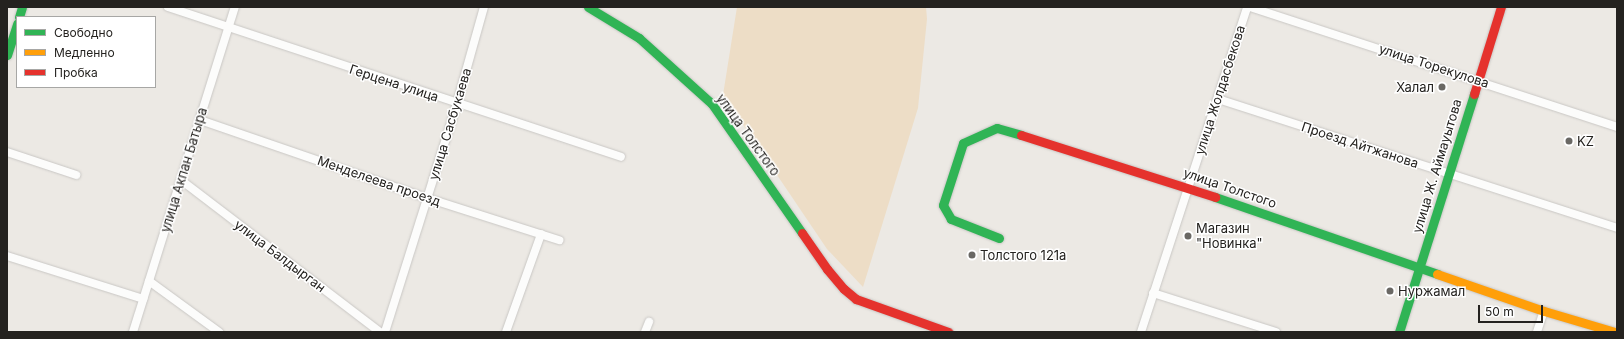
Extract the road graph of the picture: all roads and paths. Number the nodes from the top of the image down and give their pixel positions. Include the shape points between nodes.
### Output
1 (168, 7) edge
2 (235, 7) edge
3 (484, 7) edge
4 (588, 7) edge
5 (1247, 7) edge
6 (1250, 7) edge
7 (1501, 7) edge
8 (16, 27) edge
9 (228, 28) junction
10 (7, 55) edge
11 (1478, 80) junction
12 (1218, 99) junction
13 (457, 103) junction
14 (200, 120) junction
15 (1617, 127) edge
16 (7, 152) edge
17 (622, 157) dead end
18 (1448, 173) junction
19 (76, 175) dead end
20 (181, 180) junction
21 (1187, 187) junction
22 (427, 198) junction
23 (1617, 228) edge
24 (541, 234) junction
25 (999, 238) dead end
26 (558, 240) dead end
27 (7, 256) edge
28 (1419, 268) junction
29 (149, 281) junction
30 (1153, 293) junction
31 (143, 299) junction
32 (1544, 311) junction
33 (649, 322) dead end
34 (133, 332) edge
35 (219, 332) edge
36 (380, 332) edge
37 (385, 332) edge
38 (506, 332) edge
39 (645, 332) edge
40 (948, 332) edge
41 (1140, 332) edge
42 (1276, 332) edge
43 (1399, 332) edge
44 (1537, 332) edge
45 (1615, 332) edge

1 - 9 street, Герцена улица
2 - 9 street, улица Акпан Батыра
3 - 13 street, улица Сасбукаева
4 - 40 street, улица Толстого via 639,38 712,104 827,269 844,289 856,299 875,307
5 - 12 street, улица Жолдасбекова
6 - 11 street, улица Торекулова
7 - 11 street, улица Ж. Аймауытова
8 - 10 street
9 - 13 street, Герцена улица
9 - 14 street, улица Акпан Батыра
11 - 15 street, улица Торекулова
11 - 18 street, улица Ж. Аймауытова
12 - 18 street, Проезд Айтжанова
12 - 21 street, улица Жолдасбекова
13 - 17 street, Герцена улица
13 - 22 street, улица Сасбукаева
14 - 20 street, улица Акпан Батыра
14 - 22 street, Менделеева проезд
16 - 19 street
18 - 23 street, Проезд Айтжанова
18 - 28 street, улица Ж. Аймауытова
20 - 29 street, улица Акпан Батыра
20 - 36 street, улица Балдырган
21 - 25 street, улица Толстого via 997,128 963,143 943,205 951,220
21 - 28 street, улица Толстого
21 - 30 street, улица Жолдасбекова
22 - 24 street, Менделеева проезд
22 - 37 street, улица Сасбукаева
24 - 26 street, Менделеева проезд
24 - 38 street
27 - 31 street
28 - 32 street, улица Толстого
28 - 43 street, улица Ж. Аймауытова
29 - 31 street, улица Акпан Батыра
29 - 35 street
30 - 41 street, улица Жолдасбекова
30 - 42 street
31 - 34 street, улица Акпан Батыра
32 - 44 street
32 - 45 street, улица Толстого
33 - 39 street

